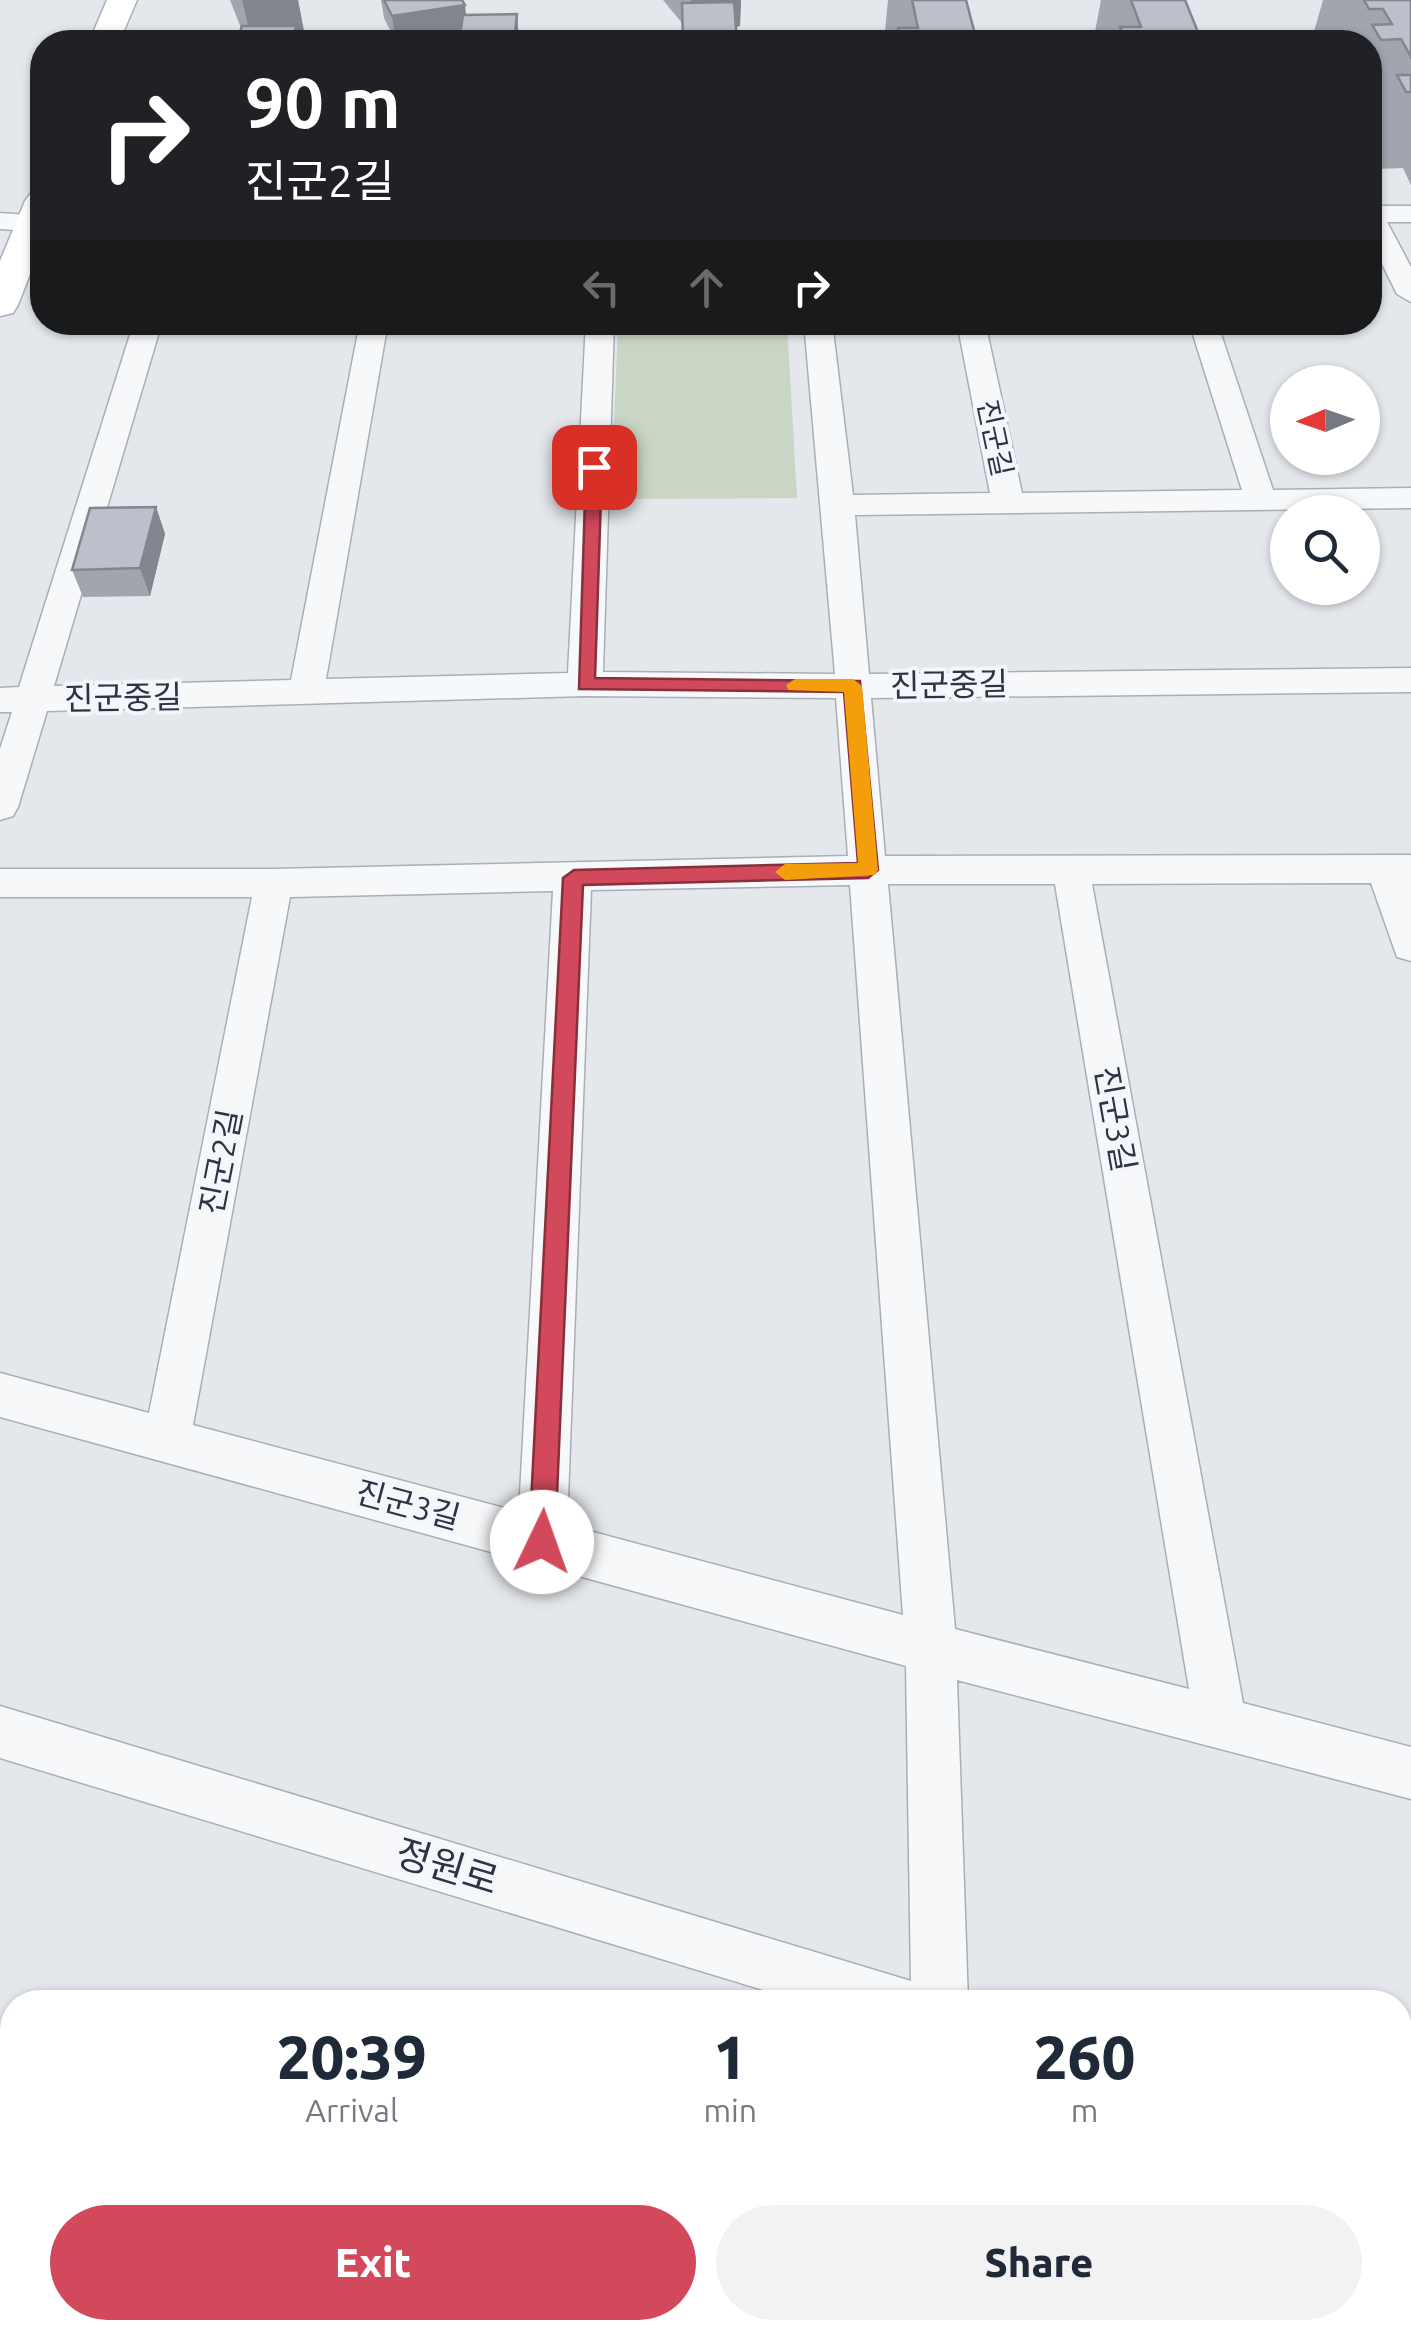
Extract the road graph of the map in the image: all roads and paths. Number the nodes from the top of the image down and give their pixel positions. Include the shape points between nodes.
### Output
1 (122, 0) edge
2 (109, 30) edge
3 (1382, 214) edge
4 (1411, 214) edge
5 (30, 217) edge
6 (1382, 237) edge
7 (1411, 294) edge
8 (0, 304) edge
9 (143, 335) edge
10 (372, 335) edge
11 (599, 335) edge
12 (819, 335) edge
13 (974, 335) edge
14 (1207, 335) edge
15 (1411, 498) edge
16 (1261, 500) junction
17 (1008, 503) junction
18 (838, 505) junction
19 (1411, 680) edge
20 (586, 684) junction
21 (853, 686) junction
22 (306, 694) junction
23 (17, 700) edge
24 (0, 807) edge
25 (1071, 868) junction
26 (868, 870) junction
27 (1398, 870) edge
28 (574, 878) junction
29 (0, 883) edge
30 (274, 883) junction
31 (1411, 946) edge
32 (0, 1395) edge
33 (167, 1440) junction
34 (542, 1542) junction
35 (931, 1648) junction
36 (1221, 1724) junction
37 (0, 1732) edge
38 (1411, 1773) edge
39 (854, 1990) edge
40 (940, 1990) edge

1 - 2 street
3 - 4 street
5 - 8 street
6 - 7 street
9 - 23 street
10 - 22 street
11 - 20 street
12 - 18 street
13 - 17 street, 진군길
14 - 16 street
15 - 16 street
16 - 17 street
17 - 18 street, 진군길
18 - 21 street
19 - 21 street, 진군중길
20 - 21 street, 진군중길
20 - 22 street, 진군중길
21 - 26 street
22 - 23 street, 진군중길
23 - 24 street
25 - 26 street
25 - 27 street
25 - 36 street, 진군3길
26 - 28 street
26 - 35 street
27 - 31 street
28 - 30 street
28 - 34 street
29 - 30 street
30 - 33 street, 진군2길
32 - 33 street, 진군3길
33 - 34 street, 진군3길
34 - 35 street, 진군3길
35 - 36 street, 진군3길
35 - 40 street
36 - 38 street, 진군3길
37 - 39 street, 정원로

